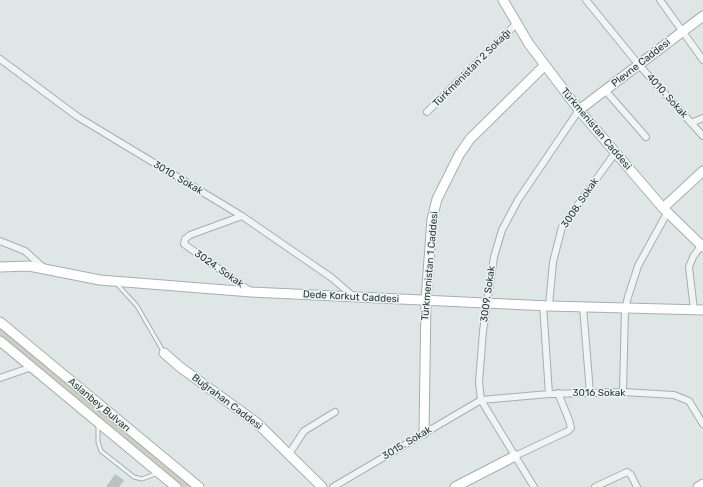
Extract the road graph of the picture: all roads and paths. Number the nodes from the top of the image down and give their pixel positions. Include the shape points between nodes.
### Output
1 (503, 0) edge
2 (586, 0) edge
3 (660, 0) edge
4 (703, 16) edge
5 (516, 24) junction
6 (682, 31) junction
7 (0, 59) edge
8 (703, 60) edge
9 (639, 65) junction
10 (544, 66) junction
11 (605, 90) junction
12 (579, 110) junction
13 (427, 112) dead end
14 (703, 118) edge
15 (691, 122) junction
16 (703, 136) edge
17 (646, 137) dead end
18 (615, 153) junction
19 (703, 171) edge
20 (665, 210) junction
21 (242, 216) junction
22 (0, 241) edge
23 (702, 245) edge
24 (0, 267) edge
25 (45, 269) junction
26 (115, 281) junction
27 (251, 292) junction
28 (355, 298) junction
29 (426, 300) junction
30 (487, 302) junction
31 (546, 306) junction
32 (583, 307) junction
33 (625, 309) junction
34 (699, 310) edge
35 (0, 322) edge
36 (0, 341) edge
37 (164, 353) joint
38 (32, 367) junction
39 (0, 378) edge
40 (623, 392) junction
41 (558, 393) junction
42 (590, 393) junction
43 (549, 394) junction
44 (481, 400) junction
45 (335, 412) dead end
46 (98, 422) junction
47 (703, 424) edge
48 (424, 433) junction
49 (288, 454) junction
50 (515, 456) junction
51 (159, 473) junction
52 (703, 484) edge
53 (176, 487) edge
54 (199, 487) edge
55 (322, 487) edge
56 (333, 487) edge
57 (455, 487) edge
58 (534, 487) edge
59 (595, 487) edge
60 (637, 487) edge
61 (698, 487) edge

1 - 5 street, Türkmenistan Caddesi
2 - 9 street, 4010. Sokak
3 - 6 street
4 - 6 street, Plevne Caddesi
5 - 10 street, Türkmenistan Caddesi
5 - 13 street, Türkmenistan 2 Sokağı
6 - 8 street
6 - 9 street, Plevne Caddesi
7 - 21 street, 3010. Sokak via 78,116
9 - 11 street, Plevne Caddesi
9 - 15 street, 4010. Sokak
10 - 12 street, Türkmenistan Caddesi
10 - 29 street, Türkmenistan 1 Caddesi via 470,139 441,189 432,219
11 - 12 street, Plevne Caddesi
11 - 17 street
12 - 18 street, Türkmenistan Caddesi
12 - 30 street, 3009. Sokak via 534,175 502,230 494,257
14 - 15 street
15 - 16 street, 4010. Sokak
18 - 20 street, Türkmenistan Caddesi
18 - 31 street, 3008. Sokak via 562,227
19 - 20 street
20 - 23 street, Türkmenistan Caddesi
20 - 33 street via 638,266
21 - 27 street, 3024. Sokak via 190,235 184,239 184,244
21 - 28 street, 3010. Sokak via 332,278
22 - 25 street via 25,251
23 - 34 street via 689,267
24 - 25 street, Dede Korkut Caddesi via 29,266
25 - 26 street, Dede Korkut Caddesi
26 - 27 street, Dede Korkut Caddesi
26 - 37 lane via 137,306
27 - 28 street, Dede Korkut Caddesi
28 - 29 street, Dede Korkut Caddesi
29 - 30 street, Dede Korkut Caddesi
29 - 48 street, Türkmenistan 1 Caddesi
30 - 31 street, Dede Korkut Caddesi
30 - 44 street, 3009. Sokak via 479,372
31 - 32 street, Dede Korkut Caddesi
31 - 43 street, 3008. Sokak
32 - 33 street, Dede Korkut Caddesi
32 - 42 street
33 - 34 street, Dede Korkut Caddesi
33 - 40 street
35 - 54 street, Aslanbey Bulvarı
36 - 38 street, Aslanbey Bulvarı
37 - 49 street, Buğrahan Caddesi via 257,423
38 - 39 street
38 - 46 street, Aslanbey Bulvarı
40 - 42 street, 3016 Sokak
40 - 47 street, 3016 Sokak via 685,398
41 - 42 street, 3016 Sokak
41 - 43 street, 3016 Sokak
41 - 50 street via 570,420 568,431
43 - 44 street, 3016 Sokak
44 - 48 street, 3015. Sokak
44 - 50 street, 3009. Sokak
45 - 49 street via 304,431
46 - 51 street, Aslanbey Bulvarı
46 - 51 lane via 98,442 101,451 134,477 142,480
48 - 56 street, 3015. Sokak
49 - 55 street, Buğrahan Caddesi
50 - 57 street
50 - 58 street, 3009. Sokak
51 - 53 street, Aslanbey Bulvarı
52 - 61 street
59 - 60 street via 627,472 631,474

